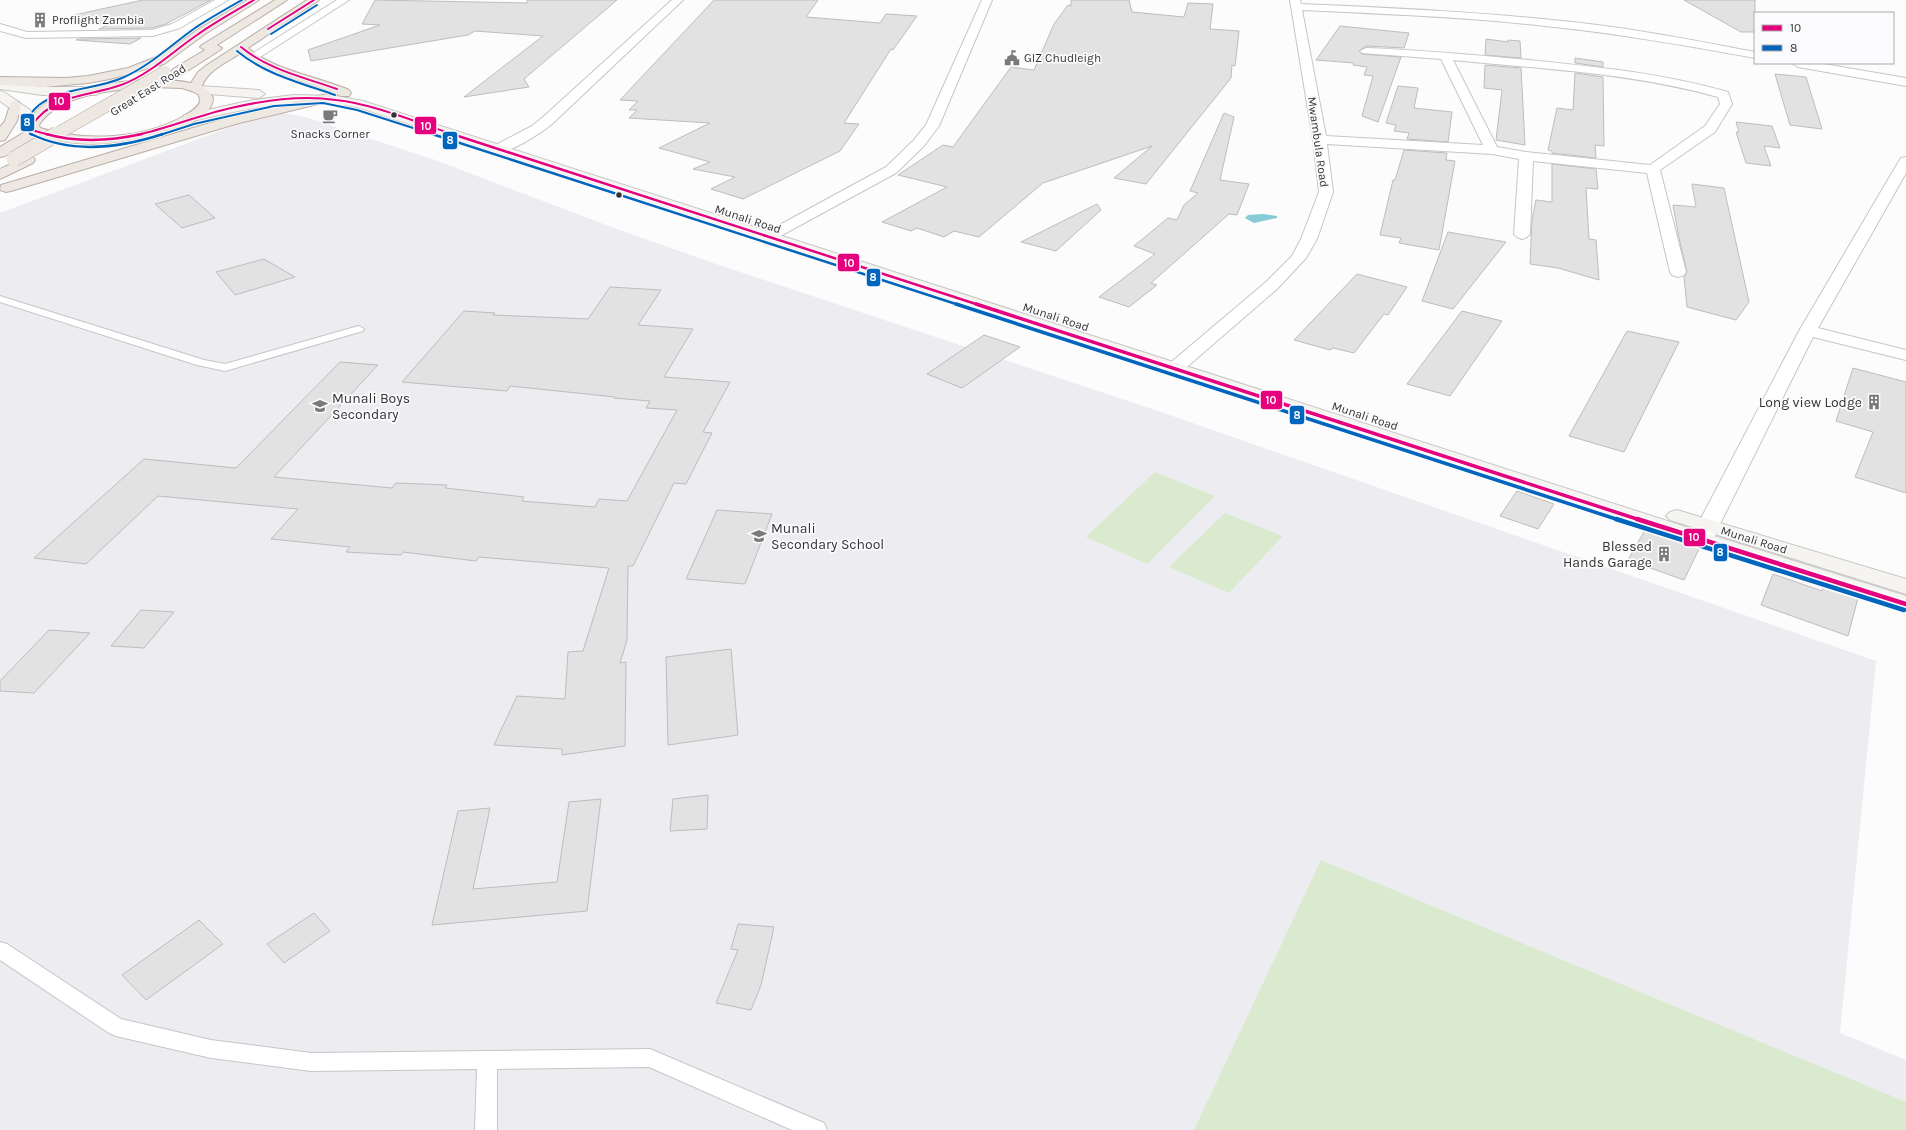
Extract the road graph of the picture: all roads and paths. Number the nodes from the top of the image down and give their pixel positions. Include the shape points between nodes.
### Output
1 (223, 0) edge
2 (254, 0) edge
3 (282, 0) edge
4 (293, 0) edge
5 (314, 0) edge
6 (344, 0) edge
7 (678, 0) edge
8 (987, 0) edge
9 (1295, 4) edge
10 (0, 27) edge
11 (241, 47) junction
12 (1366, 51) dead end
13 (173, 54) junction
14 (1445, 55) junction
15 (1754, 55) edge
16 (253, 57) junction
17 (1804, 64) edge
18 (171, 72) junction
19 (0, 82) edge
20 (1906, 82) edge
21 (0, 85) edge
22 (112, 88) junction
23 (198, 89) junction
24 (96, 91) junction
25 (349, 93) junction
26 (0, 95) edge
27 (327, 98) junction
28 (15, 105) junction
29 (189, 118) junction
30 (35, 125) junction
31 (129, 136) junction
32 (0, 137) edge
33 (1320, 140) junction
34 (505, 147) junction
35 (1492, 150) junction
36 (0, 153) edge
37 (1526, 156) junction
38 (21, 160) junction
39 (1906, 161) edge
40 (0, 166) edge
41 (1653, 169) junction
42 (0, 175) edge
43 (3, 189) edge
44 (774, 233) junction
45 (1522, 234) dead end
46 (1678, 272) dead end
47 (0, 299) edge
48 (359, 329) dead end
49 (1808, 331) junction
50 (1906, 355) edge
51 (1180, 363) junction
52 (1706, 533) junction
53 (1906, 587) edge
54 (1906, 604) edge
55 (0, 950) edge
56 (486, 1060) junction
57 (486, 1130) edge
58 (816, 1130) edge

1 - 10 street via 176,26 153,33 26,35
2 - 13 main road, Great East Road via 201,32
3 - 18 main road, Great East Road
4 - 18 main road, Great East Road
5 - 11 main road, Great East Road
6 - 16 street
7 - 34 street via 547,121
8 - 44 street via 932,126 918,144 891,170
9 - 15 street via 1554,23
9 - 33 street, Mwambula Road
11 - 16 main road via 246,54
11 - 23 main road, Great East Road via 203,73 197,81
12 - 14 street
13 - 19 main road via 140,68 93,78 42,83
13 - 22 main road, Great East Road
14 - 35 street
14 - 41 street via 1620,74 1685,84 1724,95 1726,104 1710,129
16 - 25 main road
17 - 20 street
18 - 38 main road, Great East Road via 113,112
21 - 24 main road via 42,92
22 - 23 main road via 150,83
22 - 24 main road
23 - 25 main road, Munali Road via 269,95
23 - 29 main road via 208,100 200,112
24 - 30 main road via 68,98 50,106 40,112
25 - 34 main road, Munali Road via 373,98
26 - 28 main road
27 - 29 main road, Munali Road via 264,101
27 - 34 main road, Munali Road via 359,104
27 - 43 main road via 235,120
28 - 30 main road
28 - 32 main road via 11,121
29 - 31 main road via 166,128
30 - 31 main road via 56,138 72,140 89,141
30 - 36 main road
31 - 43 main road, Great East Road via 66,155
33 - 35 street
33 - 51 street, Mwambula Road via 1326,192 1309,239 1298,258 1272,285
34 - 44 main road, Munali Road
35 - 37 street
37 - 41 street
37 - 45 street
38 - 40 main road, Great East Road
38 - 42 main road, Great East Road
39 - 49 street
41 - 46 street
44 - 51 main road, Munali Road
47 - 48 lane via 201,363 226,368
49 - 50 street
49 - 52 street
51 - 52 main road, Munali Road
52 - 53 main road, Munali Road
52 - 54 main road, Munali Road
55 - 56 lane via 116,1027 211,1049 311,1062
56 - 57 lane
56 - 58 lane via 650,1058

